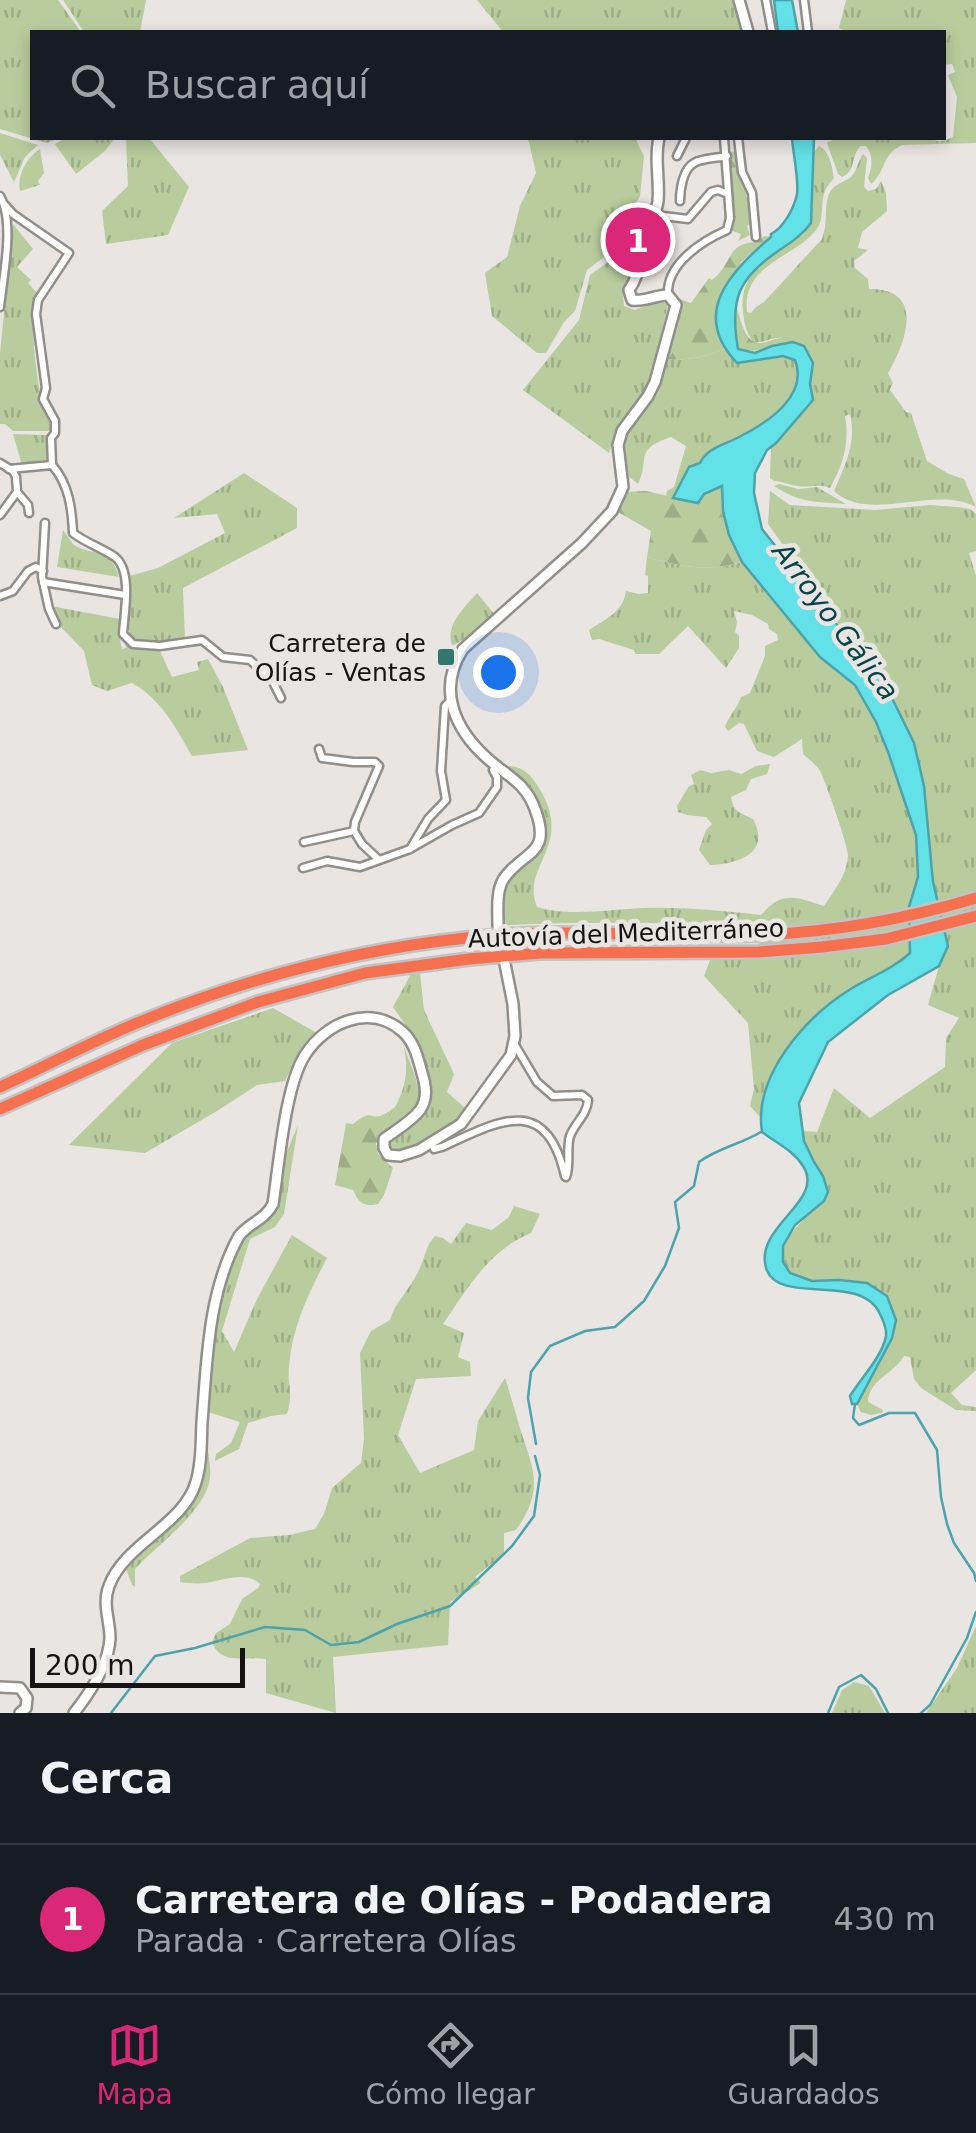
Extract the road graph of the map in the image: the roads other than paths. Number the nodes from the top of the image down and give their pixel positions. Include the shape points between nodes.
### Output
1 (739, 0) edge
2 (804, 0) edge
3 (766, 1) edge
4 (747, 30) edge
5 (772, 30) edge
6 (808, 30) edge
7 (658, 140) edge
8 (685, 140) edge
9 (724, 140) edge
10 (738, 140) edge
11 (678, 156) dead end
12 (727, 156) junction
13 (729, 194) junction
14 (0, 196) edge
15 (680, 201) dead end
16 (5, 204) junction
17 (655, 214) junction
18 (756, 237) dead end
19 (668, 295) junction
20 (0, 307) edge
21 (0, 462) edge
22 (52, 465) junction
23 (10, 468) junction
24 (16, 492) junction
25 (30, 513) dead end
26 (0, 516) edge
27 (45, 523) dead end
28 (43, 571) junction
29 (43, 582) junction
30 (125, 595) junction
31 (0, 596) edge
32 (56, 624) dead end
33 (282, 698) dead end
34 (450, 701) junction
35 (319, 749) dead end
36 (496, 765) junction
37 (354, 831) junction
38 (304, 842) dead end
39 (410, 850) junction
40 (379, 859) junction
41 (303, 868) dead end
42 (976, 898) edge
43 (976, 916) edge
44 (498, 926) dead end
45 (506, 964) dead end
46 (514, 1044) junction
47 (0, 1087) edge
48 (0, 1109) edge
49 (430, 1144) junction
50 (0, 1687) edge
51 (20, 1713) edge
52 (74, 1713) edge

1 - 4 main road
2 - 6 street
3 - 5 street
7 - 17 main road
8 - 11 street
9 - 12 street
10 - 18 street
12 - 13 street
12 - 15 street via 693,163
13 - 17 street via 712,192 688,219
13 - 19 street via 727,230 685,259
14 - 16 street
16 - 20 street
16 - 22 street via 68,253 36,314 43,399 55,421
17 - 19 main road via 629,290 632,300 642,302
19 - 34 main road via 676,304 656,382 618,445 622,488 612,511 463,649
21 - 23 street
22 - 23 street
22 - 30 street via 71,502 74,533 118,558
23 - 24 street
24 - 25 street
24 - 26 street
27 - 28 street
28 - 29 street
28 - 31 street via 31,569
29 - 30 street
29 - 32 street
30 - 33 street via 123,634 133,644 202,640 224,657 250,660
34 - 36 main road via 471,741
34 - 39 street via 441,771 446,800
35 - 37 street via 322,758 380,766
36 - 39 street via 497,788 480,813
36 - 44 main road via 522,785 540,824 534,853 502,881
37 - 38 street
37 - 40 street
39 - 40 street
40 - 41 street via 360,867 326,861
42 - 47 highway, Autovía del Mediterráneo via 816,931 537,934 357,954 137,1023
43 - 48 highway, Autovía del Mediterráneo via 886,939 759,952 540,952 365,973 258,1002
45 - 46 main road
46 - 49 main road via 472,1112
46 - 49 street via 553,1096 588,1100 572,1131 566,1177 548,1134 527,1121 505,1121 434,1149
49 - 52 main road via 400,1156 384,1148 384,1139 422,1108 425,1097 413,1046 402,1032 359,1018 317,1039 296,1074 273,1204 239,1236 219,1288 195,1487 122,1560 108,1586 106,1657
50 - 51 main road via 20,1688 27,1698

